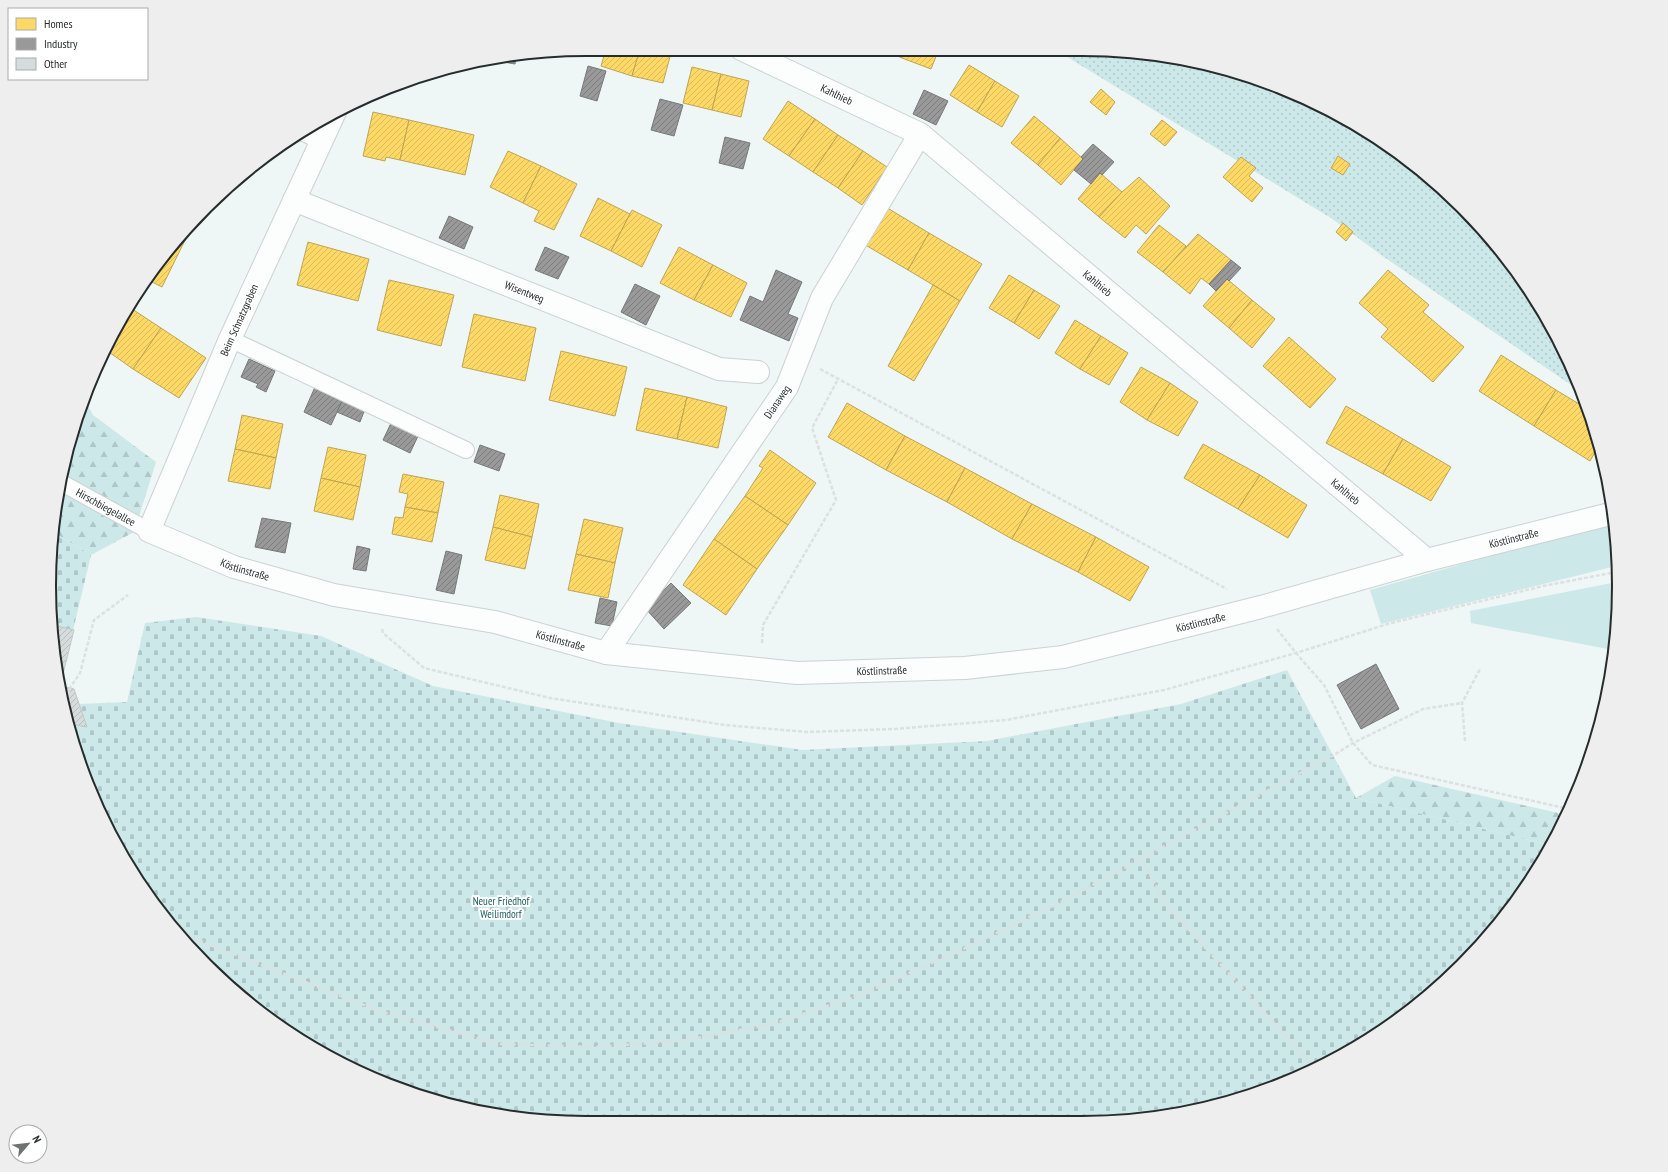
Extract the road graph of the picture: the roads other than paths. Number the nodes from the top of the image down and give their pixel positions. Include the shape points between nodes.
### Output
1 (755, 56) edge
2 (313, 134) edge
3 (920, 134) junction
4 (294, 200) junction
5 (230, 338) junction
6 (758, 372) dead end
7 (466, 450) dead end
8 (66, 485) edge
9 (1607, 515) edge
10 (149, 531) junction
11 (1427, 560) junction
12 (606, 653) junction

1 - 3 street, Kahlhieb
2 - 4 street, Beim Schnatzgraben
3 - 11 street, Kahlhieb
3 - 12 street, Dianaweg via 822,298 787,387
4 - 5 street, Beim Schnatzgraben
4 - 6 street, Wisentweg via 719,369
5 - 7 lane
5 - 10 street, Beim Schnatzgraben
8 - 10 lane, Hirschbiegelallee
9 - 11 street, Köstlinstraße
10 - 12 street, Köstlinstraße via 234,567 327,593 495,622
11 - 12 street, Köstlinstraße via 1261,607 1063,657 965,668 797,673

